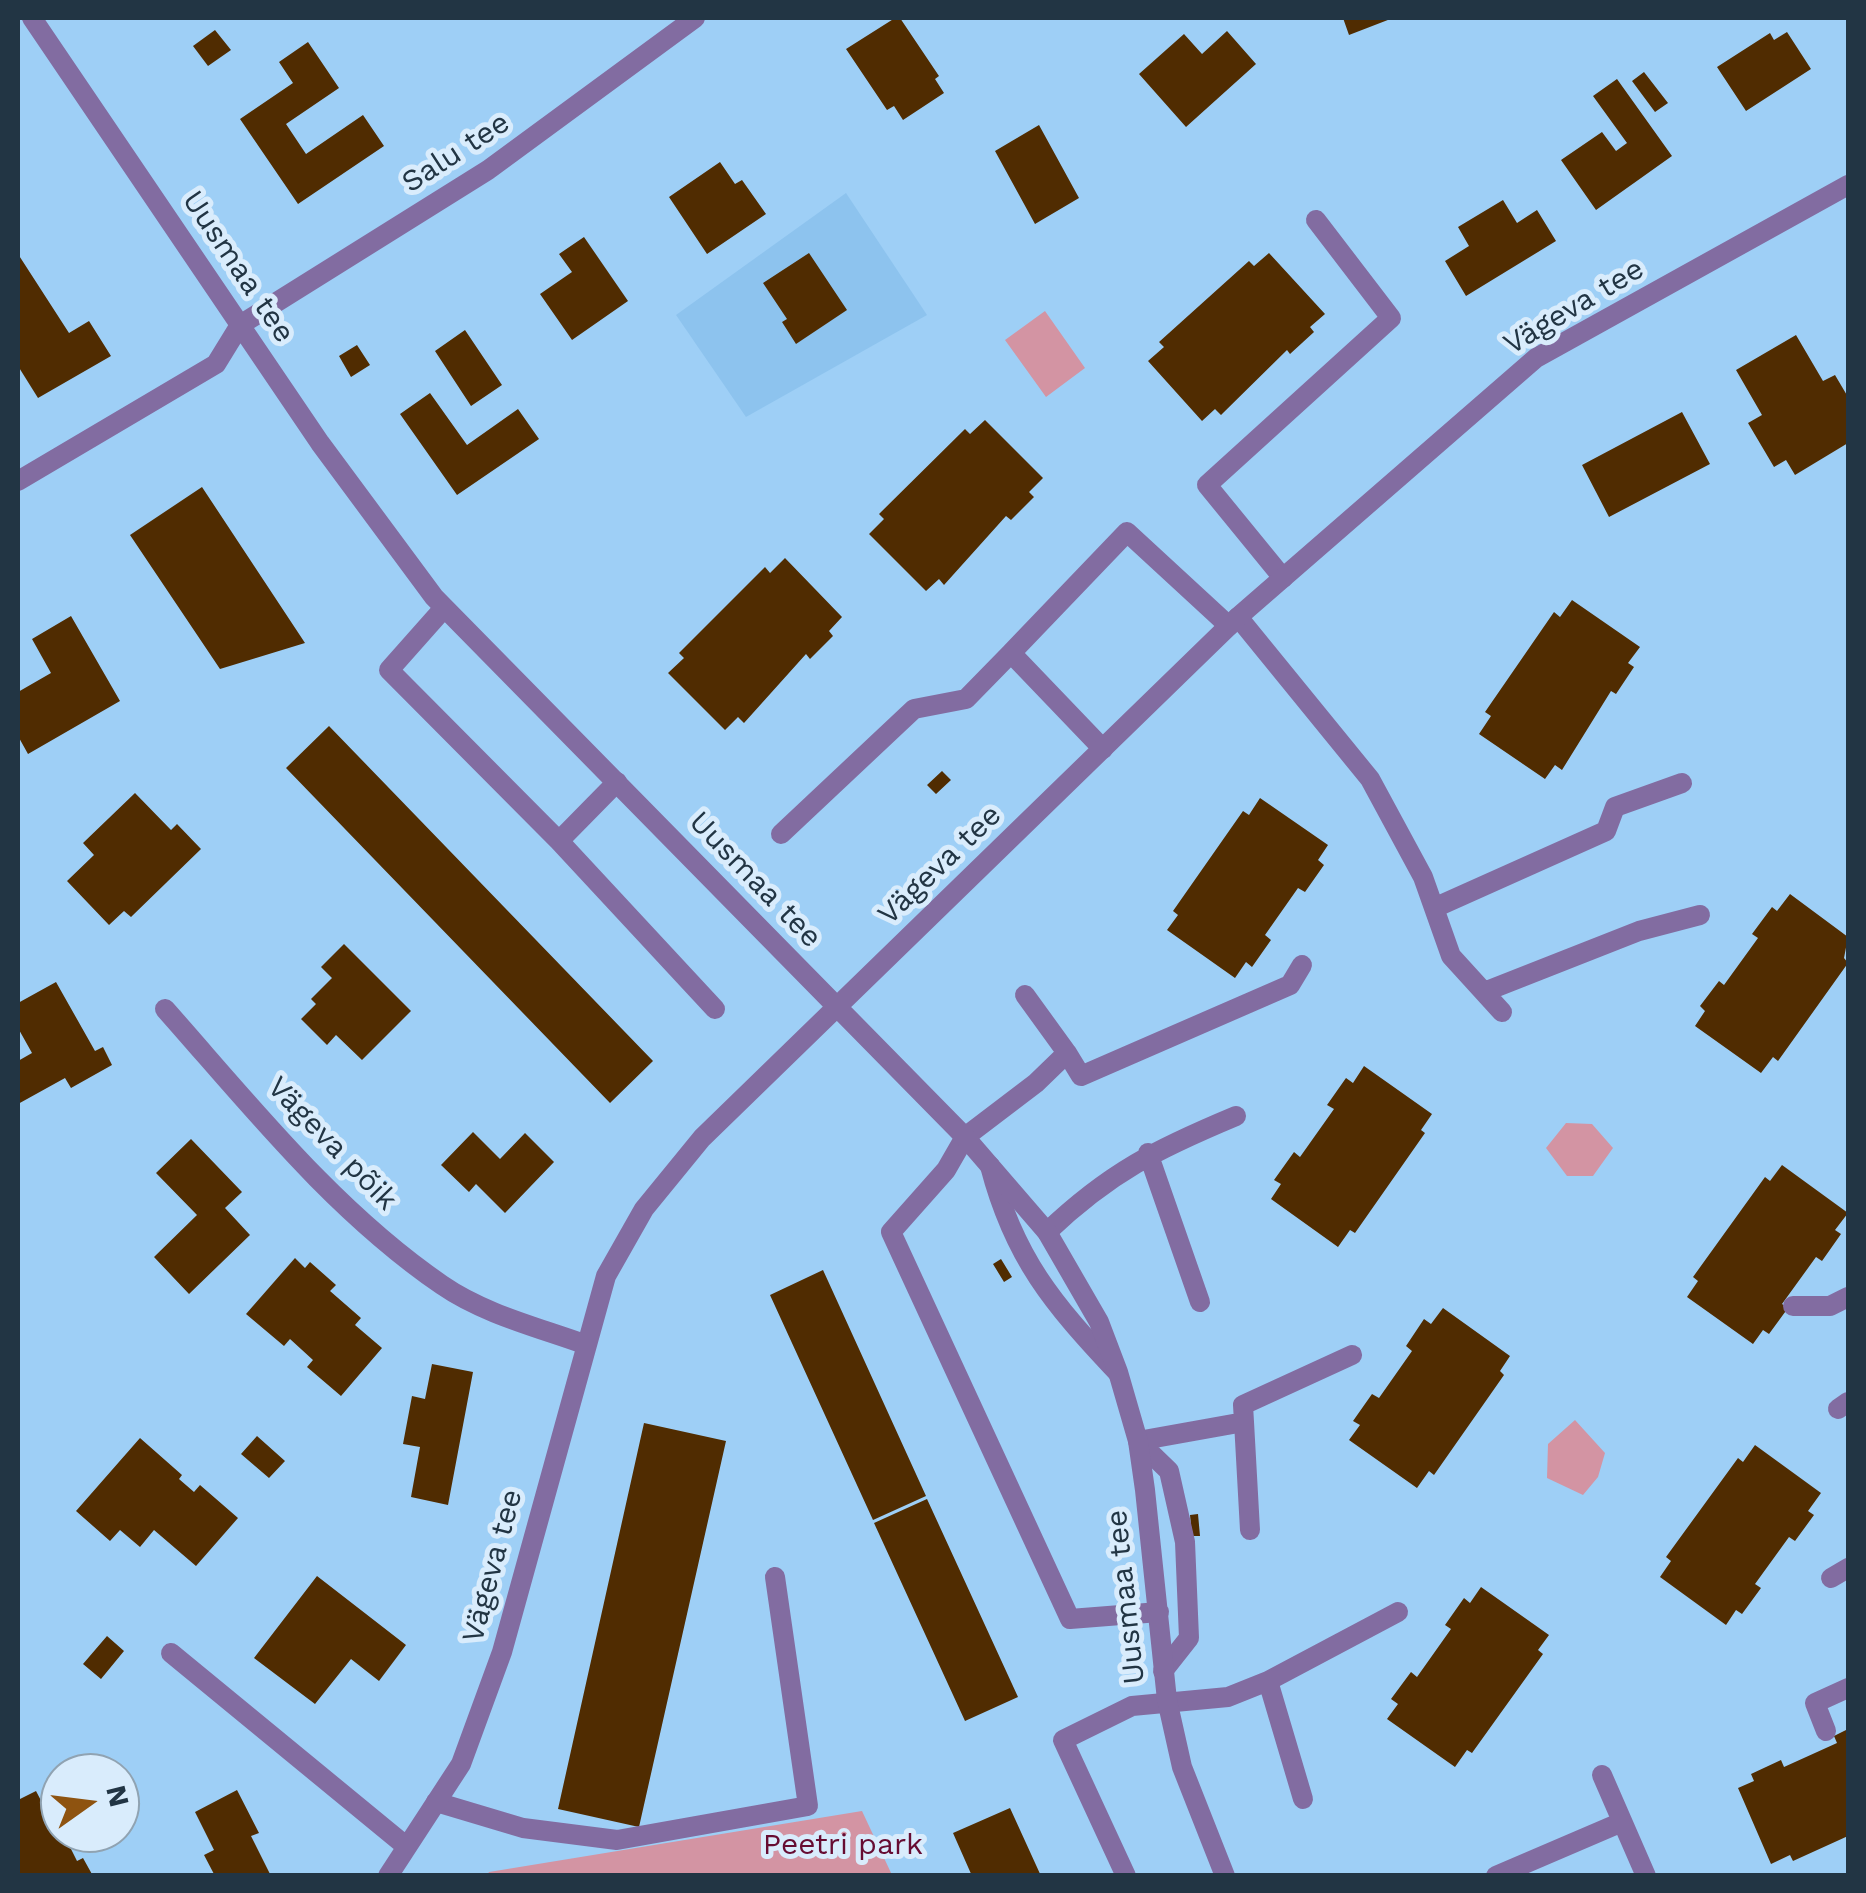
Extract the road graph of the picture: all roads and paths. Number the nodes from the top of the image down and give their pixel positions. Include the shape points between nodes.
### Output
1 (32, 18) edge
2 (696, 18) edge
3 (1848, 185) edge
4 (1316, 220) dead end
5 (240, 326) junction
6 (18, 481) edge
7 (1283, 578) junction
8 (444, 608) junction
9 (1234, 621) junction
10 (1011, 653) junction
11 (1102, 749) junction
12 (616, 782) junction
13 (1682, 783) dead end
14 (781, 834) dead end
15 (559, 841) junction
16 (1434, 908) junction
17 (1700, 915) dead end
18 (1302, 965) dead end
19 (1484, 992) junction
20 (1024, 995) dead end
21 (837, 1006) junction
22 (164, 1009) dead end
23 (715, 1009) dead end
24 (1502, 1012) dead end
25 (1067, 1053) junction
26 (1236, 1116) dead end
27 (965, 1137) junction
28 (1148, 1153) junction
29 (990, 1164) junction
30 (1047, 1232) junction
31 (1848, 1297) edge
32 (1200, 1302) dead end
33 (1792, 1306) dead end
34 (584, 1344) junction
35 (1352, 1355) dead end
36 (1118, 1372) junction
37 (1244, 1422) junction
38 (1138, 1441) junction
39 (1250, 1530) dead end
40 (775, 1578) dead end
41 (1158, 1612) junction
42 (1398, 1612) dead end
43 (171, 1653) dead end
44 (1163, 1672) junction
45 (1268, 1681) junction
46 (1848, 1688) edge
47 (1167, 1700) junction
48 (1826, 1731) dead end
49 (1602, 1775) dead end
50 (1304, 1800) dead end
51 (436, 1802) junction
52 (1622, 1822) junction
53 (407, 1846) junction
54 (388, 1876) edge
55 (1126, 1876) edge
56 (1225, 1876) edge
57 (1496, 1876) edge
58 (1646, 1876) edge

1 - 5 street, Uusmaa tee
2 - 5 street, Salu tee via 488,170
3 - 7 street, Vägeva tee via 1536,358
4 - 7 street via 1391,318 1207,485
5 - 6 street via 216,364
5 - 8 street, Uusmaa tee via 377,524
7 - 9 street, Vägeva tee
8 - 12 street, Uusmaa tee
8 - 15 street via 389,670
9 - 10 street via 1128,532
9 - 11 street, Vägeva tee
9 - 16 street via 1370,780
10 - 11 street
10 - 14 street via 966,700 914,709
11 - 21 street, Vägeva tee
12 - 15 street
12 - 21 street, Uusmaa tee
13 - 16 street via 1616,807 1606,831
15 - 23 street
16 - 19 street via 1451,956
17 - 19 street via 1639,931
18 - 25 street via 1290,985 1081,1076
19 - 24 street
20 - 25 street
21 - 27 street, Uusmaa tee
21 - 34 street, Vägeva tee via 702,1138 644,1209 606,1276
22 - 34 street, Vägeva põik via 344,1208 444,1287
25 - 27 street
26 - 28 street
27 - 29 street, Uusmaa tee
27 - 41 street via 946,1170 891,1232 1070,1619
28 - 30 street via 1092,1189
28 - 32 street
29 - 30 street, Uusmaa tee
29 - 36 street via 1004,1219 1024,1256 1064,1315
30 - 36 street, Uusmaa tee via 1099,1322
31 - 33 street via 1830,1306
34 - 51 street, Vägeva tee via 502,1652 460,1764
35 - 37 street via 1243,1405
36 - 38 street, Uusmaa tee
37 - 38 street
37 - 39 street
38 - 41 street, Uusmaa tee
38 - 44 street via 1169,1471 1186,1542 1189,1638
40 - 51 street via 808,1806 617,1840 523,1828
41 - 44 street, Uusmaa tee
42 - 45 street
43 - 53 street
44 - 47 street, Uusmaa tee
45 - 47 street via 1228,1697
45 - 50 street
46 - 48 street via 1814,1703
47 - 55 street via 1132,1706 1064,1740
47 - 56 street, Uusmaa tee via 1182,1767
49 - 52 street
51 - 53 street, Vägeva tee
52 - 57 street
52 - 58 street
53 - 54 street, Vägeva tee

